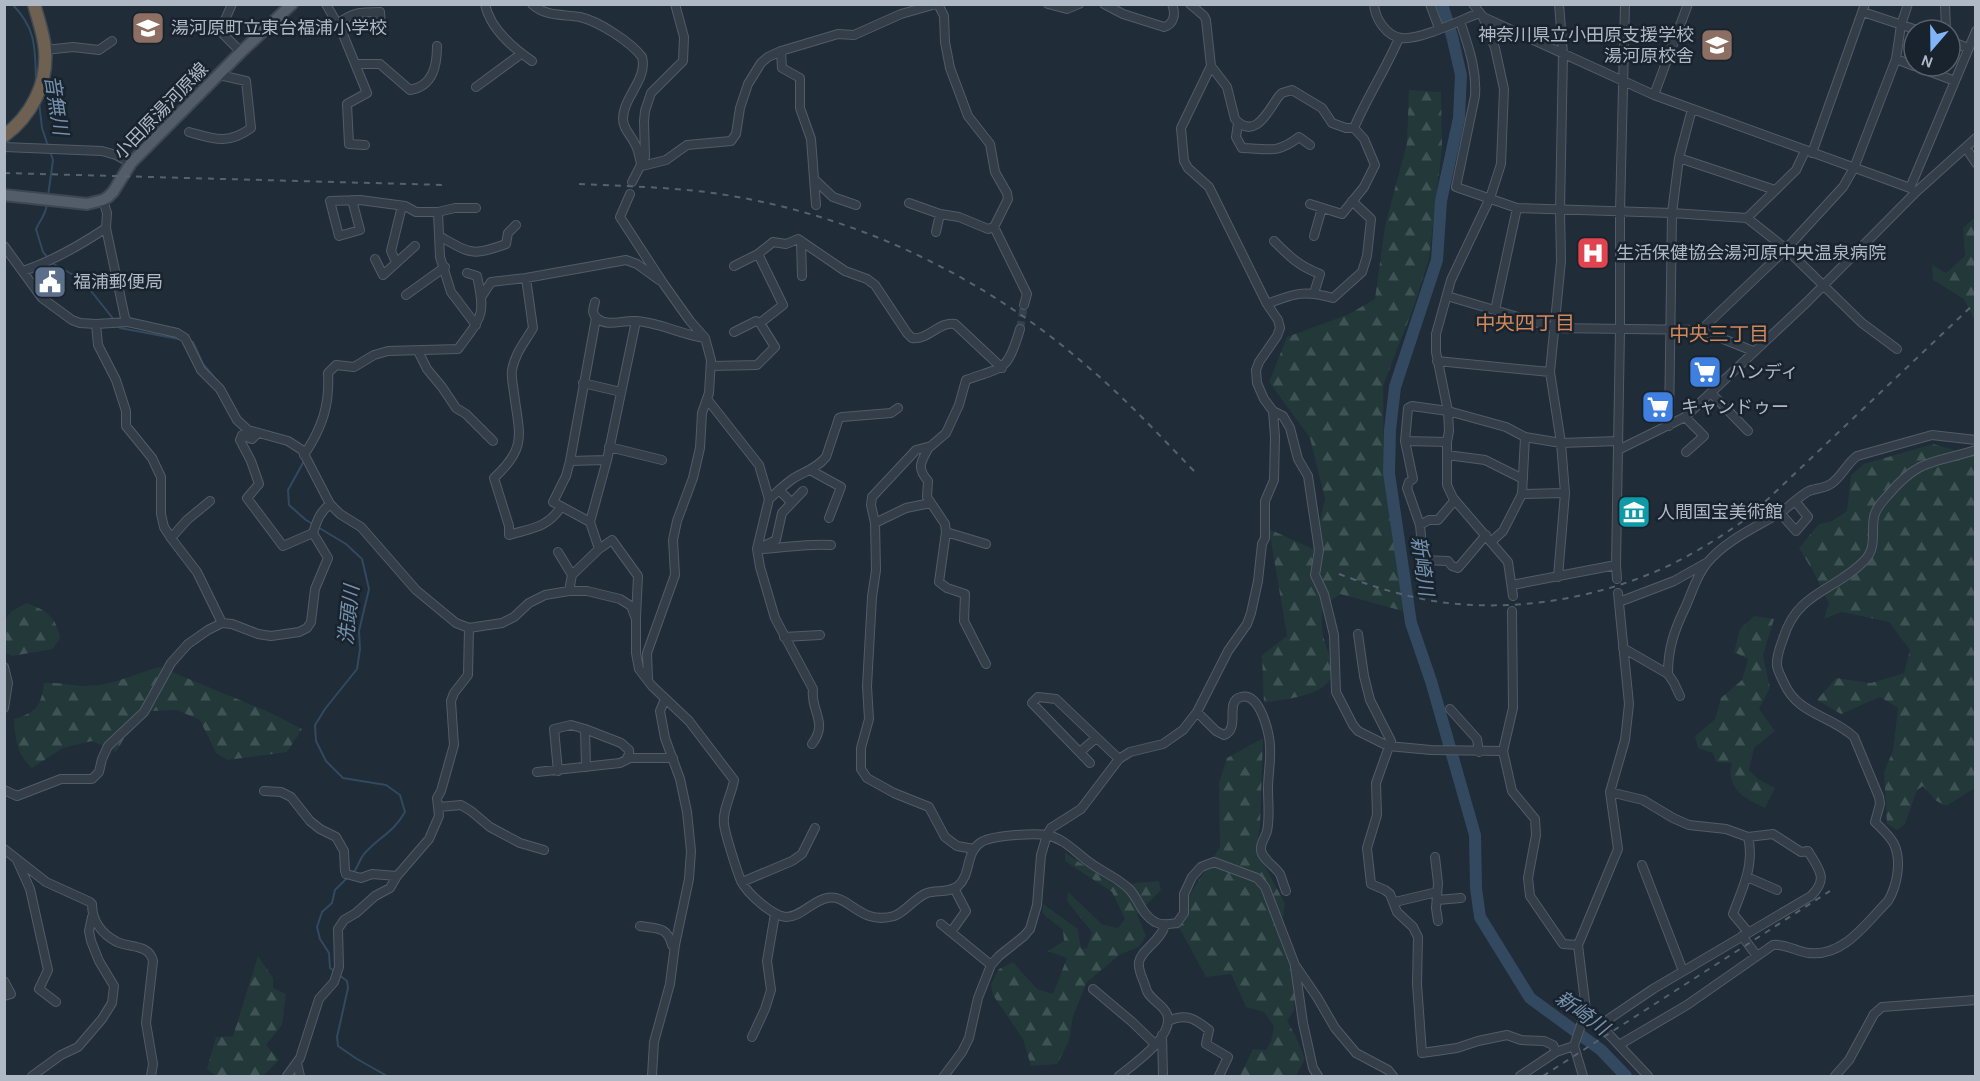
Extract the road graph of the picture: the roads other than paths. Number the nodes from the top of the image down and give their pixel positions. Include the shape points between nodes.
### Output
1 (34, 4) edge
2 (232, 4) edge
3 (292, 4) edge
4 (326, 4) edge
5 (485, 4) edge
6 (532, 4) edge
7 (675, 4) edge
8 (937, 4) edge
9 (1048, 4) edge
10 (1079, 4) edge
11 (1104, 4) edge
12 (1172, 4) edge
13 (1190, 4) edge
14 (1374, 4) edge
15 (1430, 4) edge
16 (1473, 4) edge
17 (1560, 4) edge
18 (1625, 4) edge
19 (1688, 4) edge
20 (1908, 4) edge
21 (1864, 8) edge
22 (1481, 15) junction
23 (1459, 21) junction
24 (336, 25) junction
25 (1900, 25) junction
26 (1439, 28) junction
27 (381, 29) dead end
28 (1976, 31) edge
29 (1400, 38) junction
30 (111, 41) dead end
31 (437, 46) dead end
32 (1962, 46) edge
33 (1968, 48) junction
34 (45, 50) junction
35 (781, 51) junction
36 (242, 52) junction
37 (521, 54) junction
38 (1563, 54) junction
39 (1896, 59) junction
40 (532, 61) dead end
41 (1902, 61) edge
42 (356, 64) junction
43 (1211, 66) junction
44 (219, 75) junction
45 (1947, 78) edge
46 (1955, 81) junction
47 (1624, 83) junction
48 (476, 87) dead end
49 (1654, 95) junction
50 (1692, 109) junction
51 (1238, 123) junction
52 (1354, 128) junction
53 (189, 132) dead end
54 (4, 136) edge
55 (1976, 138) edge
56 (365, 145) dead end
57 (1310, 145) dead end
58 (4, 147) edge
59 (1966, 148) junction
60 (1808, 152) junction
61 (1679, 158) junction
62 (1976, 162) edge
63 (131, 163) junction
64 (642, 166) junction
65 (1854, 168) junction
66 (816, 181) junction
67 (632, 183) dead end
68 (1775, 190) junction
69 (1913, 190) junction
70 (630, 194) dead end
71 (4, 195) edge
72 (1490, 198) junction
73 (103, 200) junction
74 (352, 200) junction
75 (1352, 201) junction
76 (909, 203) dead end
77 (1310, 204) dead end
78 (816, 205) dead end
79 (856, 205) dead end
80 (402, 206) junction
81 (476, 208) dead end
82 (1322, 208) junction
83 (1517, 208) junction
84 (1560, 210) junction
85 (438, 212) junction
86 (1620, 212) junction
87 (1671, 213) junction
88 (940, 214) junction
89 (1747, 219) junction
90 (516, 225) dead end
91 (106, 228) junction
92 (994, 228) junction
93 (936, 232) dead end
94 (439, 236) junction
95 (1314, 236) dead end
96 (801, 241) junction
97 (1274, 241) dead end
98 (4, 246) edge
99 (415, 246) dead end
100 (1786, 249) junction
101 (758, 254) junction
102 (375, 259) dead end
103 (396, 262) junction
104 (734, 266) dead end
105 (445, 267) junction
106 (23, 271) junction
107 (467, 273) dead end
108 (802, 276) dead end
109 (526, 278) junction
110 (663, 283) junction
111 (1822, 286) junction
112 (1314, 292) junction
113 (406, 295) dead end
114 (482, 296) junction
115 (1447, 296) junction
116 (595, 302) dead end
117 (1267, 304) junction
118 (1024, 305) tunnel mouth
119 (1495, 310) junction
120 (596, 318) junction
121 (636, 321) junction
122 (128, 322) junction
123 (760, 323) junction
124 (96, 324) junction
125 (476, 325) junction
126 (1555, 328) junction
127 (1020, 329) tunnel mouth
128 (1620, 329) junction
129 (1671, 330) junction
130 (1701, 330) junction
131 (735, 332) dead end
132 (705, 338) junction
133 (1898, 349) dead end
134 (418, 351) junction
135 (1753, 351) junction
136 (1437, 361) junction
137 (711, 366) junction
138 (1002, 368) junction
139 (1550, 372) junction
140 (583, 383) junction
141 (621, 392) junction
142 (1711, 393) junction
143 (707, 399) junction
144 (898, 408) dead end
145 (1273, 411) junction
146 (1448, 411) junction
147 (1685, 417) junction
148 (1669, 426) junction
149 (1748, 431) dead end
150 (257, 434) junction
151 (1525, 437) junction
152 (1976, 440) edge
153 (493, 441) dead end
154 (1405, 441) junction
155 (1447, 442) junction
156 (1561, 443) junction
157 (1618, 446) junction
158 (609, 447) junction
159 (929, 447) junction
160 (1976, 450) edge
161 (1686, 452) dead end
162 (1447, 454) junction
163 (304, 455) junction
164 (607, 460) junction
165 (662, 460) dead end
166 (570, 461) junction
167 (810, 470) junction
168 (1523, 479) junction
169 (779, 490) junction
170 (803, 491) dead end
171 (1565, 493) junction
172 (1522, 494) junction
173 (769, 499) junction
174 (1455, 500) junction
175 (210, 501) dead end
176 (1795, 501) junction
177 (791, 502) junction
178 (931, 503) junction
179 (330, 504) junction
180 (561, 507) junction
181 (1780, 513) junction
182 (829, 518) dead end
183 (590, 522) junction
184 (875, 523) junction
185 (1420, 525) junction
186 (946, 532) junction
187 (314, 533) junction
188 (171, 538) junction
189 (1489, 538) junction
190 (986, 544) dead end
191 (831, 545) dead end
192 (599, 549) junction
193 (758, 549) junction
194 (558, 552) dead end
195 (1424, 560) junction
196 (1707, 562) junction
197 (1616, 565) junction
198 (572, 574) junction
199 (1557, 577) junction
200 (1425, 579) dead end
201 (1617, 579) dead end
202 (1512, 585) junction
203 (569, 591) junction
204 (1618, 593) dead end
205 (1513, 596) dead end
206 (1619, 603) junction
207 (1512, 611) dead end
208 (636, 619) junction
209 (222, 623) junction
210 (469, 628) junction
211 (1358, 634) dead end
212 (820, 635) dead end
213 (784, 637) junction
214 (1623, 648) junction
215 (986, 664) dead end
216 (4, 667) edge
217 (1668, 674) junction
218 (648, 681) junction
219 (1680, 696) dead end
220 (665, 699) junction
221 (4, 708) edge
222 (1450, 709) dead end
223 (1197, 712) junction
224 (585, 729) junction
225 (1096, 738) junction
226 (812, 744) dead end
227 (1389, 746) junction
228 (1503, 750) junction
229 (1479, 752) junction
230 (1080, 753) junction
231 (673, 758) junction
232 (1119, 759) junction
233 (626, 760) junction
234 (1090, 763) dead end
235 (586, 767) junction
236 (558, 771) junction
237 (537, 772) dead end
238 (4, 790) edge
239 (264, 791) dead end
240 (1610, 792) junction
241 (439, 807) junction
242 (815, 828) dead end
243 (1047, 835) junction
244 (1748, 837) junction
245 (4, 849) edge
246 (974, 849) junction
247 (544, 850) dead end
248 (1435, 857) dead end
249 (16, 859) junction
250 (1642, 865) dead end
251 (397, 876) junction
252 (1747, 877) junction
253 (742, 882) junction
254 (954, 888) junction
255 (1777, 890) dead end
256 (1286, 891) dead end
257 (1437, 896) junction
258 (1461, 898) dead end
259 (1395, 902) junction
260 (775, 914) junction
261 (92, 917) junction
262 (1438, 921) dead end
263 (941, 924) dead end
264 (1165, 925) junction
265 (640, 926) dead end
266 (951, 932) junction
267 (1745, 934) junction
268 (675, 945) junction
269 (1578, 945) junction
270 (1757, 957) junction
271 (991, 965) junction
272 (1295, 965) junction
273 (1683, 971) junction
274 (4, 981) edge
275 (1093, 988) dead end
276 (4, 996) edge
277 (1976, 1000) edge
278 (56, 1002) dead end
279 (1586, 1010) junction
280 (1168, 1021) junction
281 (1600, 1025) junction
282 (1162, 1035) junction
283 (752, 1037) dead end
284 (1575, 1044) junction
285 (1156, 1045) junction
286 (1619, 1045) junction
287 (1556, 1052) junction
288 (297, 1063) junction
289 (1582, 1074) edge
290 (32, 1077) edge
291 (151, 1077) edge
292 (287, 1077) edge
293 (300, 1077) edge
294 (652, 1077) edge
295 (944, 1077) edge
296 (1119, 1077) edge
297 (1163, 1077) edge
298 (1218, 1077) edge
299 (1318, 1077) edge
300 (1393, 1077) edge
301 (1520, 1077) edge
302 (1574, 1077) edge
303 (1648, 1077) edge
304 (1835, 1077) edge

1 - 34 highway
2 - 36 street via 220,32
3 - 36 main road, 小田原湯河原線
4 - 24 street
5 - 37 street via 502,36
6 - 64 street via 539,11 589,20 642,57 640,77 623,118
7 - 64 street via 684,37 683,61 651,93 645,111
8 - 35 street via 901,14 854,35 838,34
8 - 92 street via 944,16 950,68 968,116 990,144 995,172 1008,200
9 - 10 street via 1067,9
11 - 12 street via 1164,27 1173,19
13 - 43 street via 1206,20
14 - 29 street via 1378,20
15 - 26 street
16 - 22 street
17 - 38 street
18 - 47 street
19 - 49 street
20 - 25 street
21 - 25 street
21 - 60 street
22 - 23 street
22 - 38 street
22 - 72 street via 1495,48 1504,89 1501,164
23 - 26 street
23 - 72 street via 1476,82 1456,187
24 - 27 street via 349,15 380,12
24 - 42 street
25 - 39 street
26 - 29 street via 1416,37
28 - 33 street
29 - 52 street
30 - 34 street via 99,50
31 - 42 street via 437,63 419,89 410,90 380,64
32 - 33 street
33 - 46 street
34 - 54 highway via 38,94 23,118
35 - 64 street via 761,63 748,84 731,141 687,145 666,160
35 - 66 street via 782,68 800,78 800,108 812,139
36 - 44 main road, 小田原湯河原線
37 - 40 street
37 - 48 street
38 - 47 street
38 - 84 street
39 - 41 street
39 - 65 street
42 - 56 street via 367,93 347,104 349,144
43 - 51 street via 1226,83
43 - 117 street via 1180,128 1184,161 1209,187
44 - 53 street via 246,81 251,128 222,140
44 - 63 main road, 小田原湯河原線
45 - 46 street
46 - 69 street
47 - 49 street
47 - 86 street
49 - 50 street
50 - 60 street
50 - 61 street
51 - 52 street via 1250,127 1260,123 1279,96 1292,90 1322,108 1332,123
51 - 57 street via 1236,137 1242,148 1277,150 1299,137
52 - 75 street via 1364,139 1375,165 1364,188
55 - 59 street
58 - 63 street via 87,150 117,155
59 - 62 street
59 - 69 street
60 - 65 street
60 - 68 street
61 - 68 street
61 - 87 street
63 - 73 main road, 小田原湯河原線 via 113,192
64 - 67 street
65 - 69 street
65 - 100 street via 1843,187
66 - 78 street
66 - 79 street via 833,197
68 - 89 street
69 - 111 street
70 - 110 street via 620,217
71 - 73 main road via 87,204
72 - 83 street
72 - 115 street
73 - 91 street
74 - 74 street via 330,201 339,236 360,230
74 - 80 street
75 - 82 street via 1342,214
75 - 112 street via 1371,219 1362,272 1334,298
76 - 88 street
77 - 82 street
80 - 85 street via 416,212
80 - 103 street via 391,251
81 - 85 street
82 - 95 street
83 - 84 street
83 - 119 street
84 - 86 street
84 - 126 street via 1561,261
85 - 94 street
86 - 87 street
86 - 128 street
87 - 89 street
87 - 129 street
88 - 92 street
88 - 93 street
89 - 100 street
90 - 94 street via 506,244 483,252 466,251
91 - 106 street via 44,264
91 - 122 street via 120,304
92 - 118 street via 1027,294
94 - 105 street via 440,257
96 - 101 street via 773,242
96 - 108 street
96 - 138 street via 845,271 875,285 912,338 922,338 945,324 956,324
97 - 112 street via 1294,261 1320,274
98 - 106 street
99 - 103 street
100 - 111 street
100 - 130 street
101 - 104 street
101 - 123 street via 783,305
102 - 103 street via 383,275
105 - 113 street
105 - 125 street via 451,292
106 - 124 street via 42,298 58,312 72,320
107 - 114 street via 477,276
109 - 110 street via 626,261
109 - 114 street via 491,282
109 - 180 street via 533,328 518,350 512,373 517,452 494,478 509,535 553,519
110 - 132 street
111 - 133 street
111 - 135 street
112 - 117 street
114 - 125 street via 483,309
115 - 119 street
115 - 136 street via 1436,334
116 - 120 street
117 - 145 street via 1280,328 1259,362 1256,375 1259,391
119 - 126 street
120 - 121 street via 606,323
120 - 140 street
121 - 132 street
121 - 141 street
122 - 124 street
122 - 150 street via 185,338 201,370 220,390 237,420
123 - 131 street via 756,321
123 - 137 street via 775,347 757,365
124 - 188 street via 98,345 126,411 126,426 152,458 160,477 161,514
125 - 134 street via 458,349
126 - 128 street
126 - 139 street
127 - 138 street
128 - 129 street
128 - 157 street
129 - 130 street
129 - 148 street
130 - 135 street
132 - 137 street
134 - 153 street via 456,408
134 - 163 street via 388,351 354,367 336,365 328,373 329,395 320,428
135 - 142 street
136 - 139 street
136 - 146 street
137 - 143 street
138 - 159 street via 966,380 951,425
139 - 156 street
140 - 141 street
140 - 166 street
141 - 158 street
142 - 147 street
142 - 149 street
143 - 173 street via 759,465
143 - 218 street via 693,478 672,540 675,575 647,653
144 - 167 street via 891,413 839,418 826,457
145 - 223 street via 1274,480 1265,501 1265,538 1251,612
145 - 227 street via 1290,428 1298,459 1308,476 1319,550 1316,575 1334,635 1336,692 1358,731
146 - 151 street via 1506,427
146 - 154 street via 1407,408
146 - 155 street
147 - 148 street
147 - 161 street via 1704,436
148 - 157 street
150 - 163 street via 288,441
150 - 187 street via 252,439 242,435 240,440 259,484 247,498 283,546
151 - 156 street
151 - 168 street
152 - 176 street via 1932,435 1857,456 1830,485 1808,491
154 - 155 street
154 - 185 street via 1413,479 1407,488
155 - 162 street
156 - 157 street
156 - 171 street
157 - 197 street
158 - 164 street
158 - 165 street
159 - 178 street via 920,464 928,481 927,497
159 - 184 street via 916,450 874,493 871,505
160 - 270 street via 1916,468 1897,484 1875,512 1874,545 1868,557 1811,598 1787,625 1777,666 1789,694 1809,711 1854,737 1879,797 1875,822 1893,842 1898,868 1888,901 1844,946 1820,954 1773,945
162 - 168 street via 1485,460
162 - 174 street via 1447,485
163 - 179 street
164 - 166 street
164 - 183 street
166 - 180 street via 553,502
167 - 169 street
167 - 182 street via 841,487
168 - 172 street
169 - 173 street
169 - 177 street
170 - 177 street
171 - 172 street
171 - 199 street
172 - 189 street via 1503,531
173 - 193 street
174 - 185 street via 1438,520
174 - 189 street
175 - 188 street
176 - 181 street
176 - 181 street via 1808,517 1796,531
177 - 193 street via 782,513 777,540
178 - 184 street via 906,508
178 - 186 street
179 - 187 street via 317,519
179 - 210 street via 361,527 416,590 456,623
180 - 183 street
181 - 196 street via 1726,544
183 - 192 street
184 - 246 street via 876,570 867,686 869,719 861,748 861,769 867,778 929,807 945,837 957,846
185 - 195 street
186 - 190 street
186 - 215 street via 939,582 965,594 964,621
187 - 209 street via 328,558 315,589 307,628 299,633 271,636
188 - 209 street via 197,572
189 - 195 street via 1458,568 1448,561
189 - 202 street via 1508,562
191 - 193 street
192 - 198 street
192 - 208 street via 612,540 638,576
193 - 213 street via 775,618
194 - 198 street
195 - 200 street
196 - 206 street via 1674,581
196 - 217 street via 1674,634
197 - 199 street
197 - 201 street
198 - 203 street
199 - 202 street
202 - 205 street
203 - 208 street via 620,599 631,606
203 - 210 street via 545,595 502,623
204 - 206 street
206 - 214 street
207 - 228 street via 1513,708
208 - 218 street via 639,669
209 - 238 street via 188,644 171,663 144,712 108,746 99,772 92,779 61,779 17,796
210 - 241 street via 468,675 451,701 454,745 437,798
211 - 227 street via 1370,700
212 - 213 street
213 - 226 street via 813,689 819,735
214 - 217 street
214 - 240 street via 1629,704 1625,740
216 - 221 street via 8,683
217 - 219 street
218 - 220 street
220 - 231 street via 660,711
220 - 253 street via 689,721 734,780 724,824
222 - 229 street via 1477,739
223 - 232 street via 1183,730 1163,744 1130,752
223 - 256 street via 1224,735 1232,729 1234,702 1238,698 1252,699 1262,711 1271,749 1268,831 1261,848
224 - 233 street via 621,743 629,750
224 - 235 street
224 - 236 street via 571,725 554,729
225 - 230 street
225 - 230 street via 1056,699 1038,697 1032,703
225 - 232 street
227 - 229 street
227 - 259 street via 1376,783 1377,815 1367,848 1371,884
228 - 229 street
228 - 269 street via 1512,791 1535,819 1528,878 1530,896 1563,944
230 - 234 street
231 - 233 street
231 - 268 street via 687,812 691,851
232 - 243 street via 1081,809
233 - 235 street
235 - 236 street
236 - 237 street
239 - 251 street via 291,797 310,821 336,837 344,851 346,873 356,878 372,874
240 - 244 street via 1643,801 1689,825 1725,829
240 - 269 street via 1618,849
241 - 247 street via 461,805 490,827
241 - 251 street via 429,839
242 - 253 street via 802,854
243 - 246 street via 982,841
243 - 264 street via 1074,848 1130,890 1145,914
243 - 271 street via 1030,929
244 - 252 street via 1751,851
244 - 267 street via 1773,834 1801,852 1808,851 1822,873 1821,883 1811,896
245 - 249 street
246 - 254 street via 966,876
248 - 257 street
249 - 261 street via 46,882 90,902
249 - 278 street via 30,889 48,970 39,989
250 - 273 street
251 - 288 street via 390,888 344,920 338,929 339,967 334,982 316,1005
252 - 255 street
252 - 267 street via 1733,914
253 - 260 street
254 - 260 street via 928,893 896,915 886,917 862,914 830,897 788,917
254 - 266 street via 966,911
257 - 258 street
257 - 259 street
257 - 262 street
259 - 287 street via 1397,912 1418,937 1422,1053 1507,1035 1544,1041 1553,1045
260 - 283 street via 767,962 771,990
261 - 290 street via 91,941 114,986 112,1003 78,1047
261 - 291 street via 117,942 145,950 153,958 146,1023 153,1064
263 - 266 street
264 - 272 street via 1177,923 1184,913 1184,894 1192,877 1201,867 1214,862 1257,878 1265,887
264 - 280 street via 1139,964 1148,994 1163,1008
265 - 268 street via 666,932
266 - 271 street
267 - 270 street
267 - 273 street
268 - 294 street via 670,984 654,1042
269 - 279 street
270 - 286 street via 1688,1005
271 - 295 street via 969,1038
272 - 299 street via 1303,1023
272 - 300 street via 1335,1028 1356,1053 1388,1070
273 - 281 street
274 - 276 street via 11,994
275 - 285 street
277 - 304 street via 1882,1007
279 - 281 street
279 - 284 street
280 - 282 street
280 - 298 street via 1179,1016 1195,1019 1209,1030 1206,1044 1228,1057
281 - 286 street
282 - 285 street
282 - 297 street
284 - 287 street
284 - 289 street
285 - 296 street
286 - 303 street
287 - 301 street
288 - 292 street
288 - 293 street
289 - 302 street

